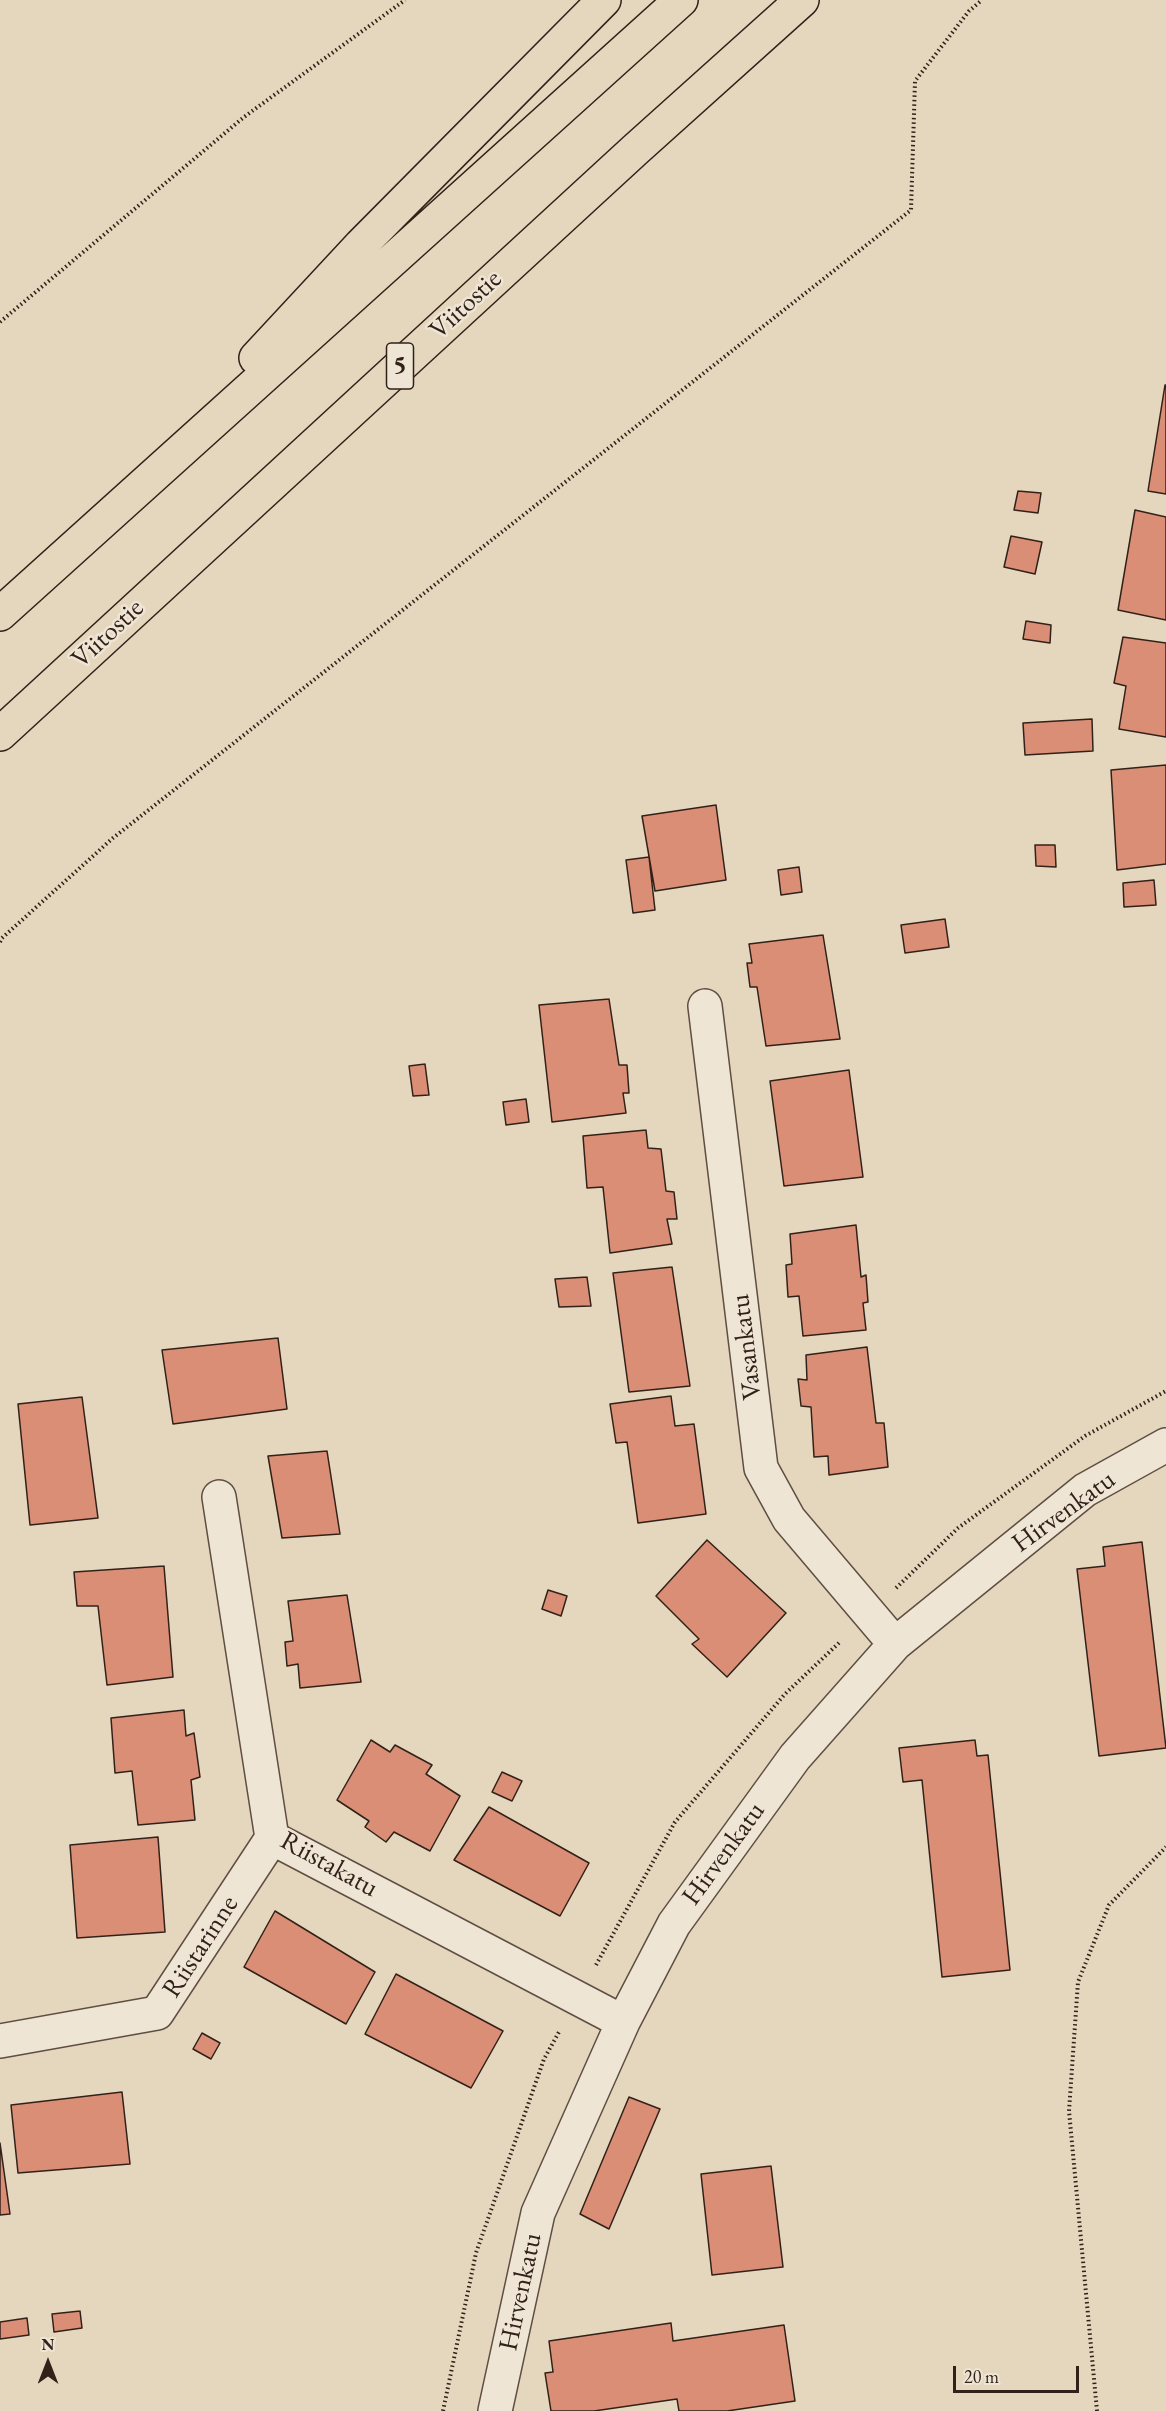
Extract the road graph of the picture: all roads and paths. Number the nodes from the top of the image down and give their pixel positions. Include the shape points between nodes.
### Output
1 (405, 0) edge
2 (604, 0) edge
3 (681, 0) edge
4 (802, 0) edge
5 (982, 0) edge
6 (0, 322) edge
7 (104, 520) junction
8 (0, 614) edge
9 (0, 734) edge
10 (0, 942) edge
11 (705, 1006) dead end
12 (1166, 1445) edge
13 (219, 1497) dead end
14 (895, 1644) junction
15 (272, 1838) junction
16 (1166, 1847) edge
17 (624, 2022) junction
18 (0, 2041) edge
19 (495, 2411) edge
20 (1097, 2411) edge

1 - 6 path via 244,117
2 - 7 highway via 361,244
3 - 7 highway
4 - 9 highway, Viitostie / 5
5 - 10 path via 969,11 915,81 911,210 122,830
7 - 8 highway
11 - 14 street, Vasankatu via 761,1468 789,1519
12 - 14 street, Hirvenkatu via 1085,1490
13 - 15 street, Riistakatu
14 - 17 street, Hirvenkatu via 795,1757 674,1924
15 - 17 street, Riistakatu
15 - 18 street, Riistarinne via 157,2013
16 - 20 path via 1109,1905 1078,1982 1070,2111
17 - 19 street, Hirvenkatu via 538,2213

